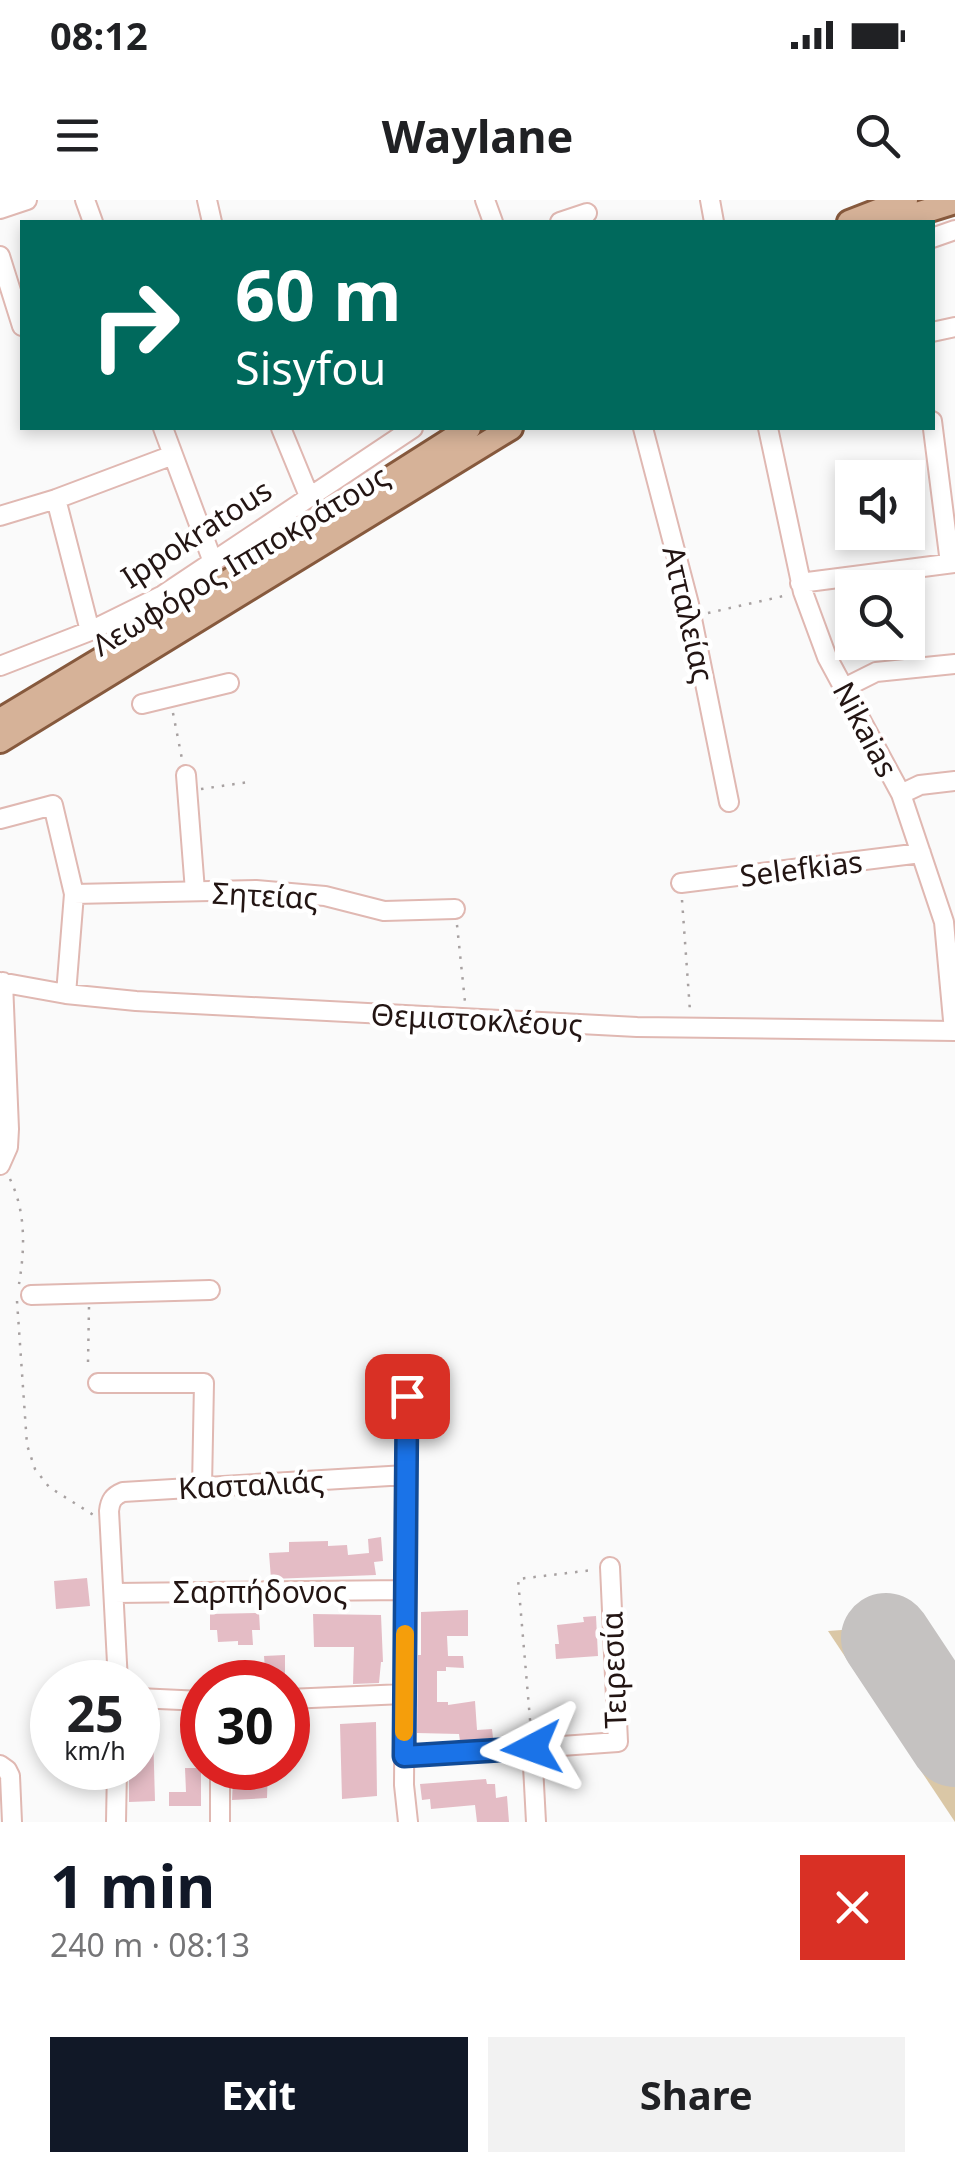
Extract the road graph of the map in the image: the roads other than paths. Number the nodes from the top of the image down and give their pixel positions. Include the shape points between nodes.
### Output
1 (28, 200) edge
2 (906, 200) edge
3 (955, 202) edge
4 (0, 209) edge
5 (887, 216) edge
6 (0, 256) edge
7 (20, 320) edge
8 (935, 427) edge
9 (164, 430) edge
10 (282, 430) edge
11 (409, 430) edge
12 (466, 430) edge
13 (508, 430) edge
14 (644, 430) edge
15 (768, 430) edge
16 (946, 451) edge
17 (173, 455) junction
18 (309, 496) junction
19 (56, 499) junction
20 (0, 516) edge
21 (212, 562) junction
22 (953, 563) edge
23 (802, 588) junction
24 (90, 631) junction
25 (955, 664) edge
26 (0, 666) edge
27 (229, 683) dead end
28 (844, 688) junction
29 (142, 704) dead end
30 (0, 720) edge
31 (0, 742) edge
32 (955, 781) edge
33 (186, 783) road end
34 (901, 794) junction
35 (728, 802) dead end
36 (0, 820) edge
37 (921, 854) junction
38 (681, 883) road end
39 (195, 892) junction
40 (74, 894) junction
41 (947, 904) edge
42 (455, 909) road end
43 (1, 982) edge
44 (66, 994) junction
45 (954, 1031) edge
46 (1, 1164) edge
47 (210, 1290) dead end
48 (31, 1294) dead end
49 (98, 1383) road end
50 (407, 1396) dead end
51 (406, 1476) junction
52 (202, 1487) junction
53 (610, 1568) road end
54 (406, 1590) junction
55 (114, 1593) junction
56 (117, 1660) edge
57 (404, 1694) junction
58 (310, 1698) edge
59 (532, 1748) junction
60 (404, 1756) junction
61 (0, 1765) edge
62 (117, 1790) edge
63 (220, 1790) edge
64 (12, 1822) edge
65 (116, 1822) edge
66 (220, 1822) edge
67 (408, 1822) edge
68 (536, 1822) edge

1 - 4 street
2 - 5 main road
3 - 5 main road
6 - 7 street
8 - 16 street
9 - 17 street
10 - 18 street
11 - 18 street, Ippokratous
12 - 30 main road, Λεωφόρος Ιπποκράτους
13 - 31 main road, Λεωφόρος Ιπποκράτους
14 - 35 street, Ατταλείας via 692,617
15 - 23 street, Nikaias
16 - 22 street
17 - 19 street
17 - 21 street
18 - 21 street, Ippokratous
19 - 20 street
19 - 24 street
21 - 24 street, Ippokratous
22 - 23 street
23 - 28 street, Nikaias
24 - 26 street, Ippokratous
25 - 28 street via 876,672
27 - 29 street
28 - 34 street, Nikaias
32 - 34 street
33 - 39 street
34 - 37 street, Nikaias
36 - 40 street via 53,805
37 - 38 street, Selefkias
37 - 41 street, Nikaias
39 - 40 street, Σητείας
39 - 42 street, Σητείας via 256,890 384,910
40 - 44 street
41 - 45 street, Nikaias
43 - 44 street, Θεμιστοκλέους
43 - 46 street via 9,1129
44 - 45 street, Θεμιστοκλέους via 636,1027
47 - 48 street
49 - 52 street via 204,1384
50 - 51 street
51 - 52 street, Κασταλιάς
51 - 54 street
52 - 55 street, Κασταλιάς via 123,1492 110,1502
53 - 59 street, Τειρεσία via 618,1742
54 - 55 street, Σαρπήδονος
54 - 57 street
55 - 56 street
57 - 58 street
57 - 60 street
59 - 60 street, Τειρεσία
59 - 68 street
60 - 67 street
61 - 64 street via 10,1776
62 - 65 street
63 - 66 street

